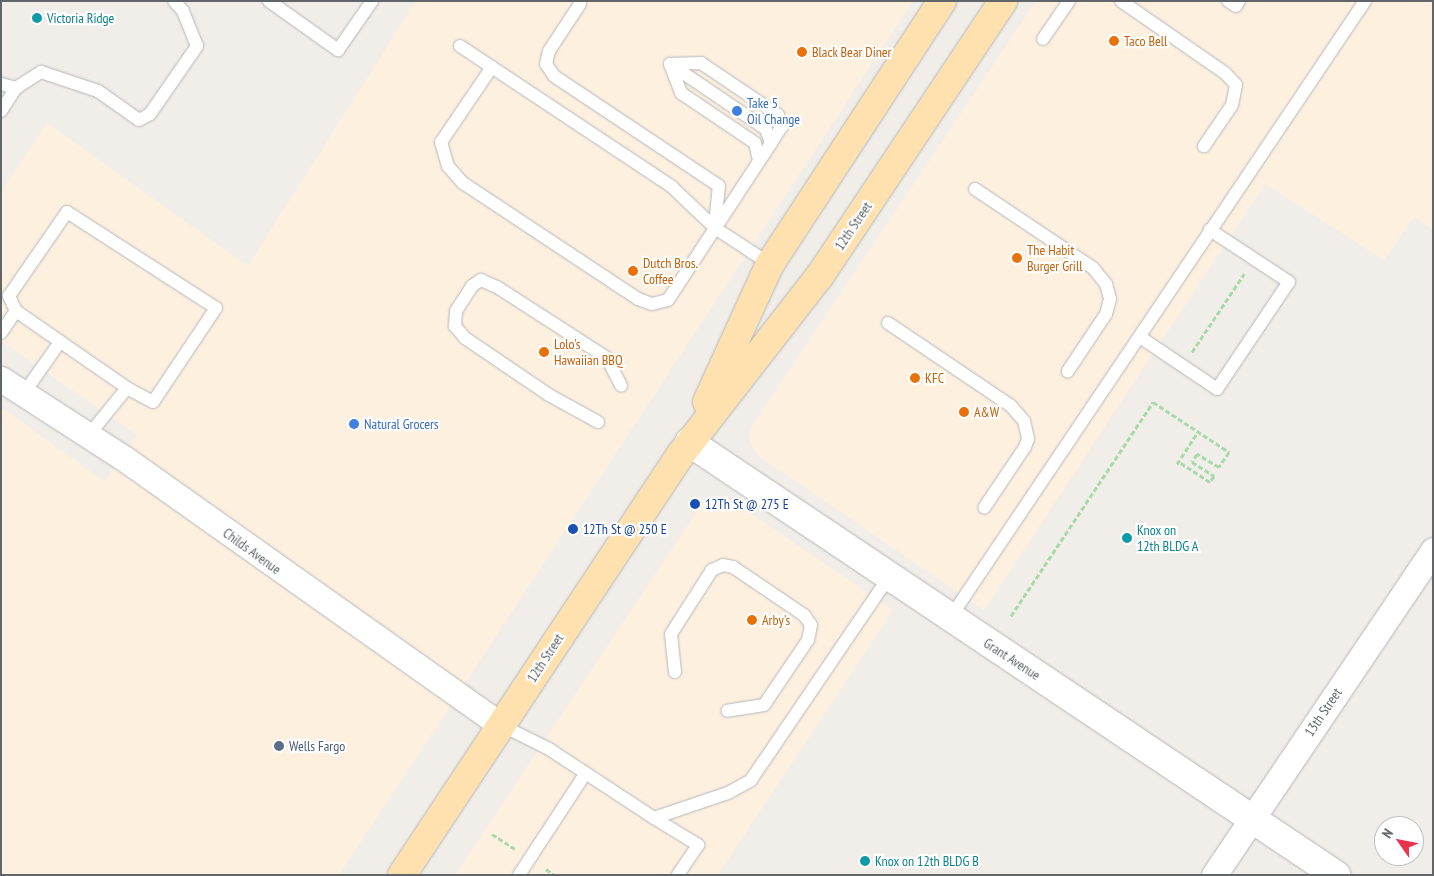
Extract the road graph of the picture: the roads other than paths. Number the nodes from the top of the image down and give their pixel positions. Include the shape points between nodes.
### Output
1 (174, 1) edge
2 (269, 1) edge
3 (372, 1) edge
4 (942, 1) edge
5 (1003, 1) edge
6 (1069, 1) edge
7 (1121, 1) edge
8 (1228, 1) edge
9 (1239, 1) edge
10 (1365, 1) edge
11 (580, 4) dead end
12 (1043, 40) dead end
13 (460, 46) dead end
14 (670, 64) junction
15 (492, 67) junction
16 (1, 84) edge
17 (16, 88) junction
18 (1, 111) edge
19 (771, 143) junction
20 (1204, 146) dead end
21 (759, 160) junction
22 (974, 189) dead end
23 (715, 228) junction
24 (1210, 230) junction
25 (770, 264) junction
26 (16, 311) junction
27 (888, 323) dead end
28 (1, 333) edge
29 (1140, 337) junction
30 (60, 342) junction
31 (1068, 371) dead end
32 (1, 379) edge
33 (621, 386) dead end
34 (128, 388) junction
35 (24, 393) junction
36 (598, 422) dead end
37 (88, 436) junction
38 (689, 442) junction
39 (984, 508) dead end
40 (1433, 550) edge
41 (889, 577) junction
42 (950, 618) junction
43 (675, 672) dead end
44 (727, 711) dead end
45 (501, 725) junction
46 (585, 774) junction
47 (1252, 817) junction
48 (654, 818) junction
49 (402, 875) edge
50 (519, 875) edge
51 (678, 875) edge
52 (1214, 875) edge
53 (1336, 875) edge

1 - 17 lane via 184,11 197,46 150,114 139,120 98,91 42,72
2 - 3 lane via 338,50
4 - 25 main road, 12th Street
5 - 38 main road, 12th Street via 819,276
6 - 12 lane
7 - 20 lane via 1226,73 1236,85 1232,105
8 - 9 lane via 1236,6
10 - 24 lane
11 - 23 lane via 549,51 546,64 554,76 719,186
13 - 15 lane
14 - 19 lane via 766,129
14 - 19 lane via 701,63 778,115 782,126
14 - 21 lane via 681,93 755,143
15 - 23 lane via 672,187
15 - 23 lane via 441,142 448,166 463,182 638,299 652,304 668,300
16 - 17 lane
17 - 18 lane
19 - 21 lane
21 - 23 lane
22 - 31 lane via 1093,268 1106,284 1110,299 1106,314
23 - 25 lane
24 - 29 lane
24 - 29 lane via 1289,282 1284,290 1217,389
25 - 38 main road, 12th Street
26 - 28 lane
26 - 30 lane
26 - 34 lane via 9,296 67,212 216,308 153,402
27 - 39 lane via 1010,406 1024,421 1028,439 1025,447
29 - 42 lane
30 - 34 lane
30 - 35 lane
32 - 35 street, Childs Avenue
33 - 36 lane via 607,358 497,287 481,280 472,286 456,311 455,326 465,338 549,395
34 - 37 lane
35 - 37 street, Childs Avenue
37 - 45 street, Childs Avenue
38 - 41 street, Grant Avenue
38 - 45 main road, 12th Street
40 - 47 street, 13th Street
41 - 42 street, Grant Avenue
41 - 48 lane via 751,780 728,793
42 - 47 street, Grant Avenue
43 - 44 lane via 671,634 712,570 723,565 734,567 804,615 811,625 808,640 764,705
45 - 46 lane via 549,749
45 - 49 main road, 12th Street
46 - 48 lane
46 - 50 lane
47 - 52 street, 13th Street
47 - 53 street, Grant Avenue
48 - 51 lane via 698,845

